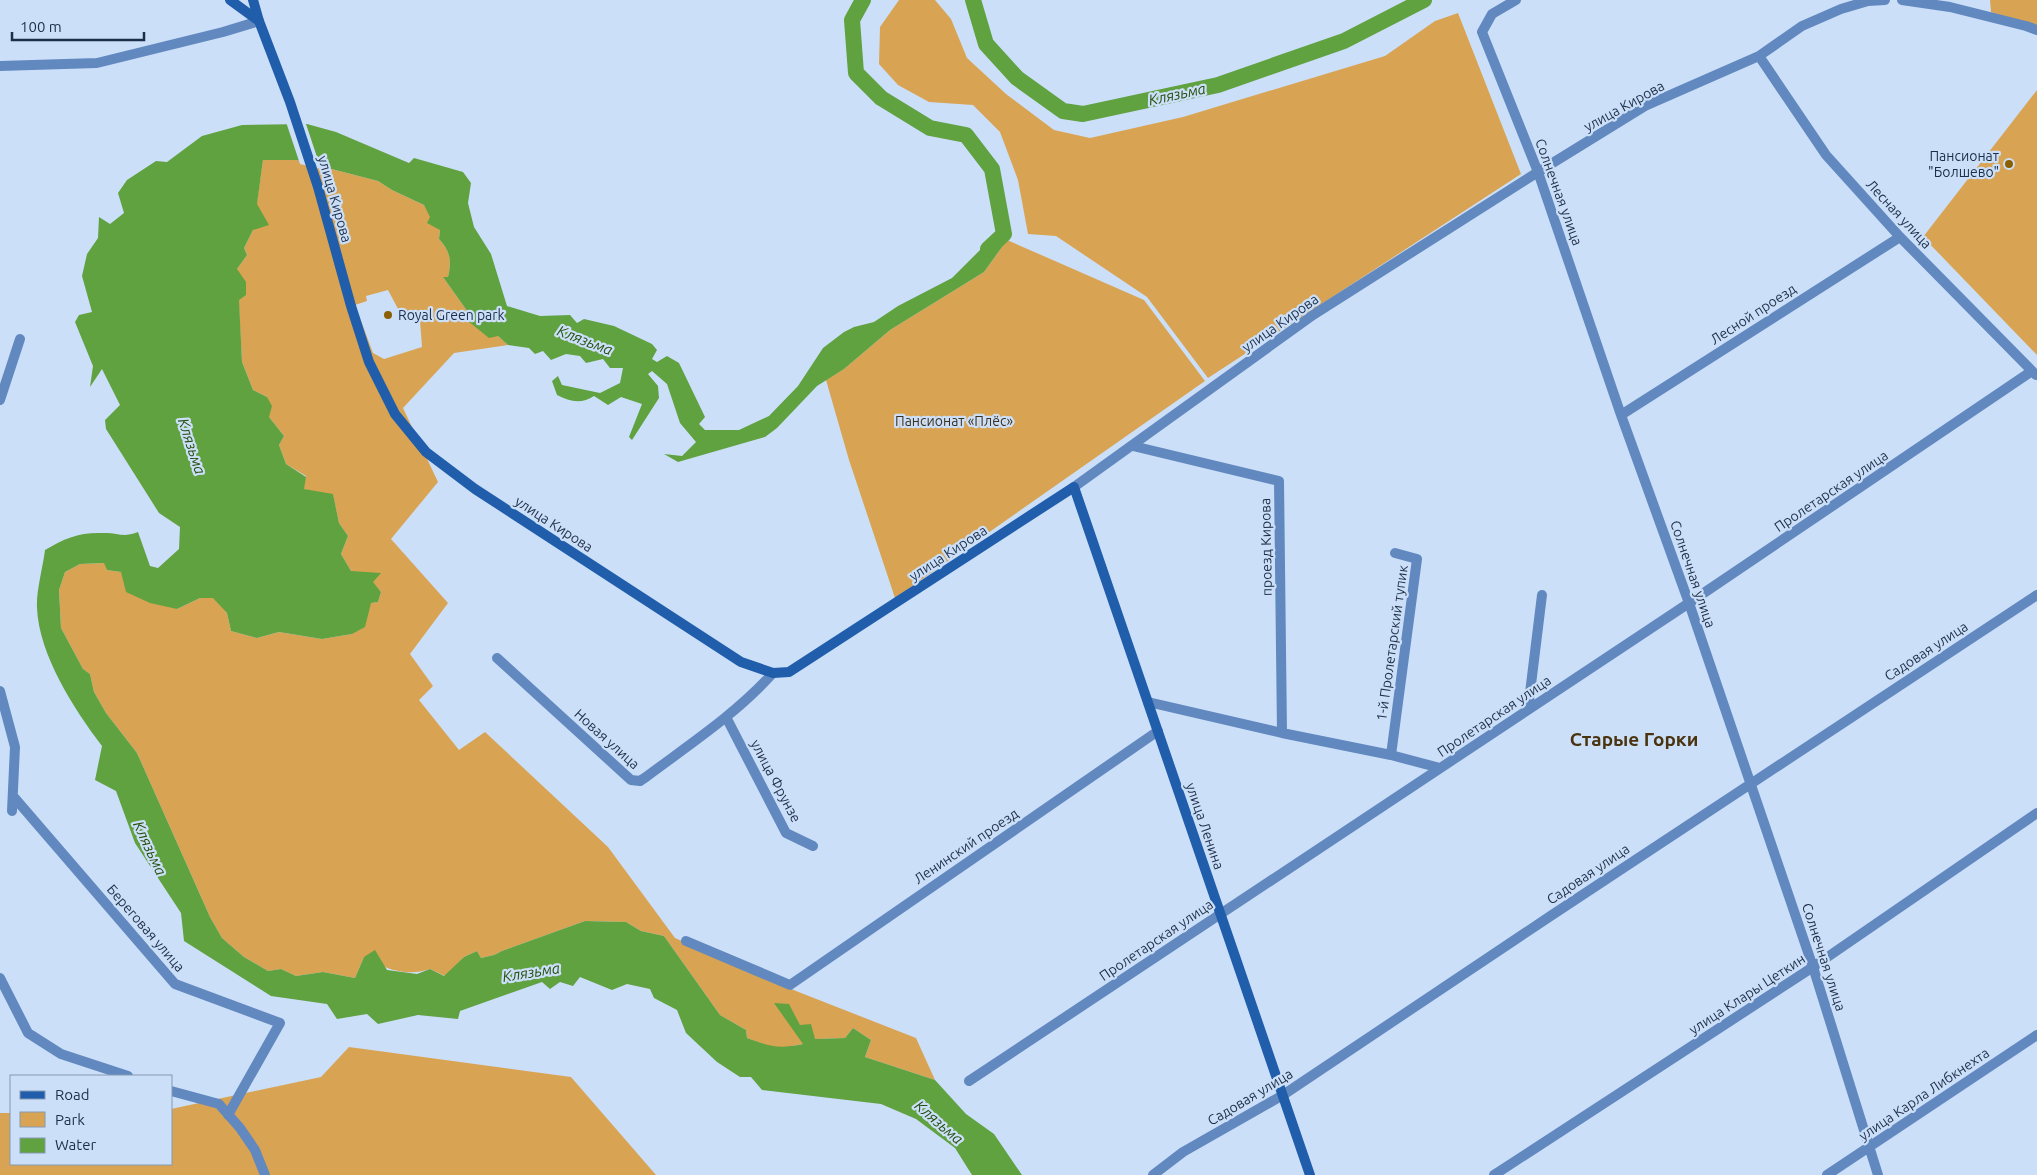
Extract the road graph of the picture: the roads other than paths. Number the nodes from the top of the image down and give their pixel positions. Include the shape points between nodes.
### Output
1 (230, 0) edge
2 (254, 0) edge
3 (1516, 0) edge
4 (1884, 0) edge
5 (1902, 0) edge
6 (259, 21) junction
7 (2037, 30) edge
8 (1759, 56) junction
9 (0, 66) edge
10 (1538, 172) junction
11 (1900, 237) junction
12 (20, 339) dead end
13 (2035, 373) edge
14 (0, 400) edge
15 (1621, 415) junction
16 (1133, 446) junction
17 (1074, 486) junction
18 (1394, 553) dead end
19 (1542, 595) dead end
20 (2037, 595) edge
21 (1689, 603) junction
22 (497, 658) dead end
23 (773, 674) junction
24 (0, 692) edge
25 (1148, 702) junction
26 (1528, 709) junction
27 (726, 717) junction
28 (1158, 731) junction
29 (1282, 733) junction
30 (1391, 755) junction
31 (1440, 768) junction
32 (1750, 784) junction
33 (13, 796) junction
34 (12, 811) dead end
35 (2037, 813) edge
36 (813, 846) dead end
37 (1220, 914) junction
38 (686, 941) dead end
39 (1813, 967) junction
40 (0, 978) edge
41 (2037, 1035) edge
42 (125, 1075) edge
43 (969, 1081) dead end
44 (172, 1091) edge
45 (1284, 1095) junction
46 (228, 1115) junction
47 (1869, 1147) junction
48 (265, 1175) edge
49 (1153, 1175) edge
50 (1310, 1175) edge
51 (1494, 1175) edge
52 (1827, 1175) edge
53 (1878, 1175) edge

1 - 6 street
2 - 6 street, улица Кирова
3 - 10 street, Солнечная улица via 1492,14 1482,32
4 - 8 street, улица Кирова via 1841,8 1802,26
5 - 7 street via 1950,7
6 - 9 street via 97,63
6 - 23 street, улица Кирова via 318,187 350,306 369,362 395,414 426,452 476,489 741,662
8 - 10 street, улица Кирова via 1645,106
8 - 11 street, Лесная улица via 1826,154
10 - 15 street, Солнечная улица
10 - 16 street, улица Кирова via 1313,315
11 - 13 street, Лесная улица
11 - 15 street, Лесной проезд
12 - 14 street
13 - 21 street, Пролетарская улица
15 - 21 street, Солнечная улица
16 - 17 street, улица Кирова
16 - 29 street, проезд Кирова via 1279,481
17 - 23 street, улица Кирова via 804,664 789,672
17 - 25 street, улица Ленина
18 - 30 street, 1-й Пролетарский тупик via 1418,559
19 - 26 street
20 - 32 street, Садовая улица
21 - 26 street, Пролетарская улица
21 - 32 street, Солнечная улица
22 - 27 street, Новая улица via 635,782
23 - 27 street, Новая улица
24 - 33 street via 15,747
25 - 28 street, улица Ленина
25 - 29 street
26 - 31 street, Пролетарская улица
27 - 36 street, улица Фрунзе via 786,833
28 - 37 street, улица Ленина
28 - 38 street, Ленинский проезд via 790,985
29 - 30 street
30 - 31 street
31 - 37 street, Пролетарская улица
32 - 39 street, Солнечная улица
32 - 45 street, Садовая улица
33 - 34 street
33 - 46 street, Береговая улица via 175,984 280,1023
35 - 39 street, улица Клары Цеткин
37 - 43 street, Пролетарская улица
37 - 45 street, улица Ленина
39 - 47 street, Солнечная улица
39 - 51 street, улица Клары Цеткин
40 - 42 street via 28,1032 61,1054
41 - 47 street, улица Карла Либкнехта
44 - 46 street via 218,1104
45 - 49 street, Садовая улица via 1183,1152
45 - 50 street, улица Ленина
46 - 48 street via 255,1150
47 - 52 street, улица Карла Либкнехта
47 - 53 street, Солнечная улица

